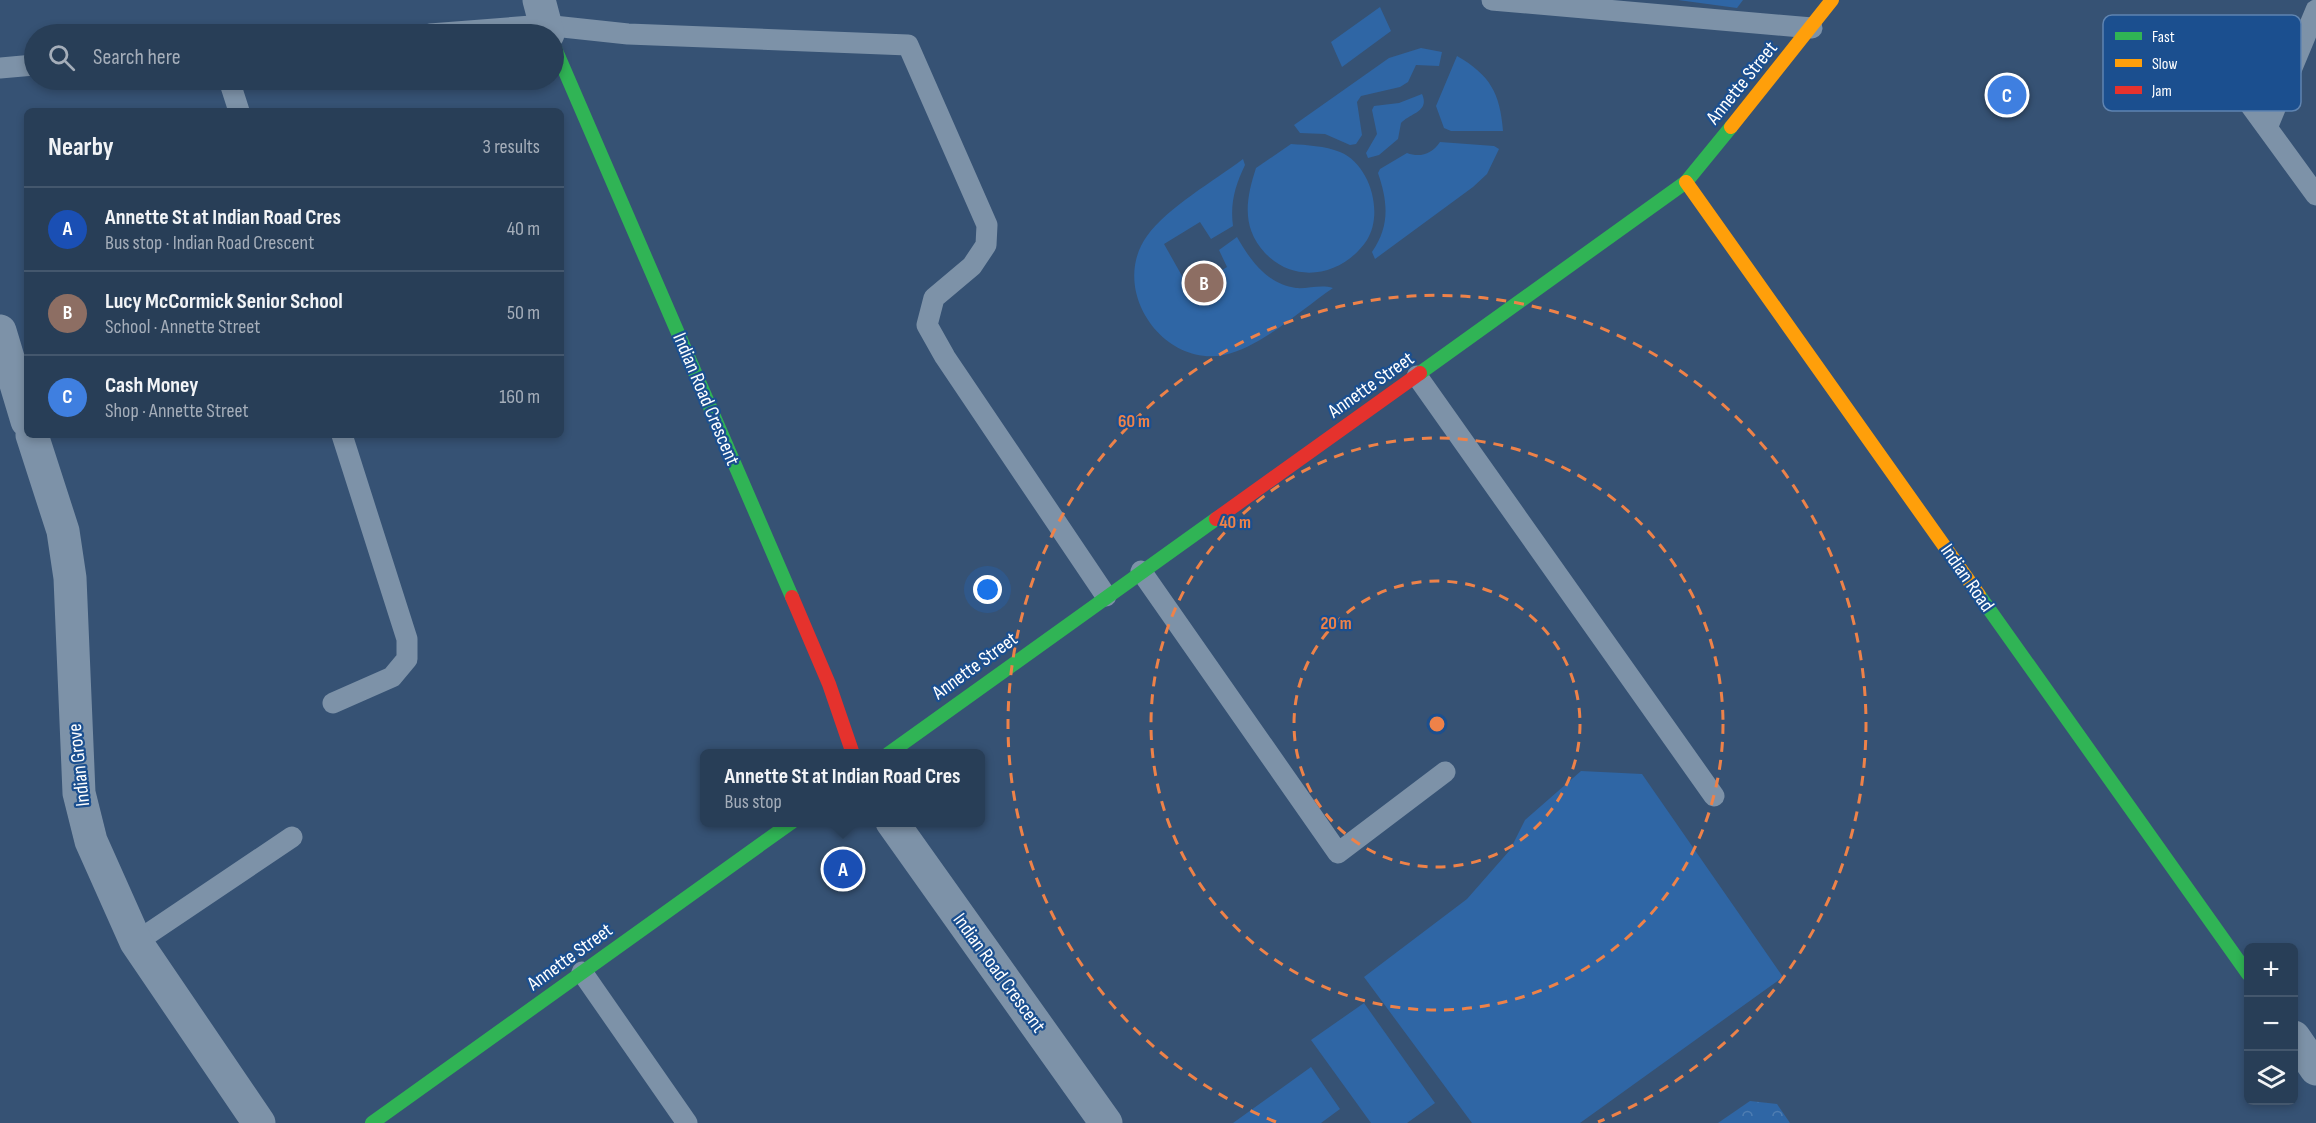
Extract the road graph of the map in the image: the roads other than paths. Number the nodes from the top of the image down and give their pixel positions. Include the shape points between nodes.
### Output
1 (1492, 0) edge
2 (1832, 0) edge
3 (2316, 10) edge
4 (564, 28) edge
5 (1812, 28) junction
6 (2301, 46) edge
7 (24, 66) edge
8 (0, 68) edge
9 (564, 68) edge
10 (232, 90) edge
11 (238, 108) edge
12 (2255, 111) edge
13 (2274, 111) edge
14 (2267, 128) junction
15 (1686, 182) junction
16 (2316, 195) edge
17 (0, 331) edge
18 (1418, 376) junction
19 (16, 409) edge
20 (33, 438) edge
21 (343, 438) edge
22 (1141, 571) junction
23 (1106, 596) junction
24 (333, 703) dead end
25 (852, 749) edge
26 (894, 749) edge
27 (1445, 772) dead end
28 (1714, 796) dead end
29 (785, 827) edge
30 (896, 827) edge
31 (292, 837) dead end
32 (136, 942) junction
33 (2244, 968) edge
34 (582, 972) junction
35 (2298, 1043) edge
36 (2316, 1069) edge
37 (260, 1123) edge
38 (372, 1123) edge
39 (687, 1123) edge
40 (1106, 1123) edge

1 - 5 lane
2 - 5 street, Annette Street
3 - 6 lane
4 - 23 lane via 628,34 908,45 987,225 986,245 972,266 934,298 927,325
5 - 15 street, Annette Street
7 - 8 lane
9 - 25 street, Indian Road Crescent via 829,684
10 - 11 lane
12 - 14 lane
13 - 14 lane
14 - 16 lane
15 - 18 street, Annette Street
15 - 33 street, Indian Road
17 - 19 street
18 - 22 street, Annette Street
18 - 28 lane
20 - 32 street, Indian Grove via 63,531 70,578 79,793 91,841
21 - 24 lane via 407,639 407,659 392,677
22 - 23 street, Annette Street
22 - 27 lane via 1338,853
23 - 26 street, Annette Street
29 - 34 street, Annette Street
30 - 40 street, Indian Road Crescent
31 - 32 lane
32 - 37 street, Indian Grove
34 - 38 street, Annette Street
34 - 39 lane
35 - 36 street

